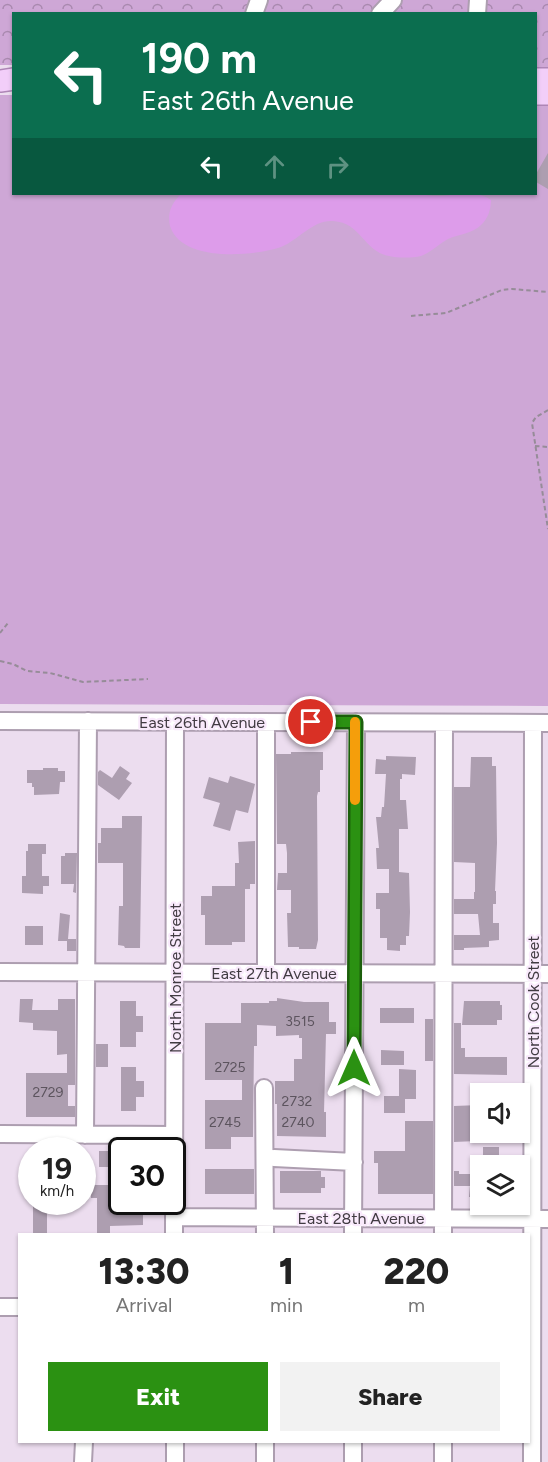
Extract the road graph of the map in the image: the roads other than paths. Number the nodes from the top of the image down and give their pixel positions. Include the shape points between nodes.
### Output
1 (393, 0) edge
2 (382, 12) edge
3 (0, 721) edge
4 (88, 722) junction
5 (175, 722) junction
6 (266, 722) junction
7 (356, 722) junction
8 (444, 723) junction
9 (540, 723) edge
10 (0, 972) edge
11 (86, 973) junction
12 (175, 973) junction
13 (266, 973) junction
14 (354, 973) junction
15 (444, 973) junction
16 (541, 973) edge
17 (264, 1088) dead end
18 (0, 1134) edge
19 (85, 1134) junction
20 (174, 1135) junction
21 (274, 1158) dead end
22 (354, 1162) junction
23 (540, 1219) edge
24 (174, 1226) edge
25 (265, 1226) edge
26 (353, 1226) edge
27 (442, 1227) edge
28 (0, 1307) edge
29 (18, 1307) edge
30 (84, 1443) edge
31 (175, 1443) edge
32 (265, 1443) edge
33 (353, 1443) edge
34 (443, 1443) edge
35 (83, 1462) edge
36 (175, 1462) edge
37 (265, 1462) edge
38 (353, 1462) edge
39 (443, 1462) edge
40 (532, 1462) edge

1 - 2 street
3 - 4 street, East 26th Avenue
4 - 5 street, East 26th Avenue
4 - 11 street
5 - 6 street, East 26th Avenue
5 - 12 street, North Monroe Street
6 - 7 street, East 26th Avenue
6 - 13 street
7 - 8 street, East 26th Avenue
7 - 14 street
8 - 9 street, East 26th Avenue
8 - 15 street
9 - 16 street, North Cook Street
10 - 11 street, East 27th Avenue
11 - 12 street, East 27th Avenue
11 - 19 street
12 - 13 street, East 27th Avenue
12 - 20 street, North Monroe Street
13 - 14 street, East 27th Avenue
14 - 15 street, East 27th Avenue
14 - 22 street
15 - 16 street, East 27th Avenue
15 - 27 street
16 - 23 street, North Cook Street
17 - 25 street
18 - 19 street
19 - 20 street
20 - 24 street, North Monroe Street
21 - 22 street
22 - 26 street
23 - 27 street, East 28th Avenue
23 - 40 street, North Cook Street
24 - 25 street, East 28th Avenue
25 - 26 street, East 28th Avenue
26 - 27 street, East 28th Avenue
28 - 29 street
30 - 35 street
31 - 36 street
32 - 37 street
33 - 38 street
34 - 39 street

